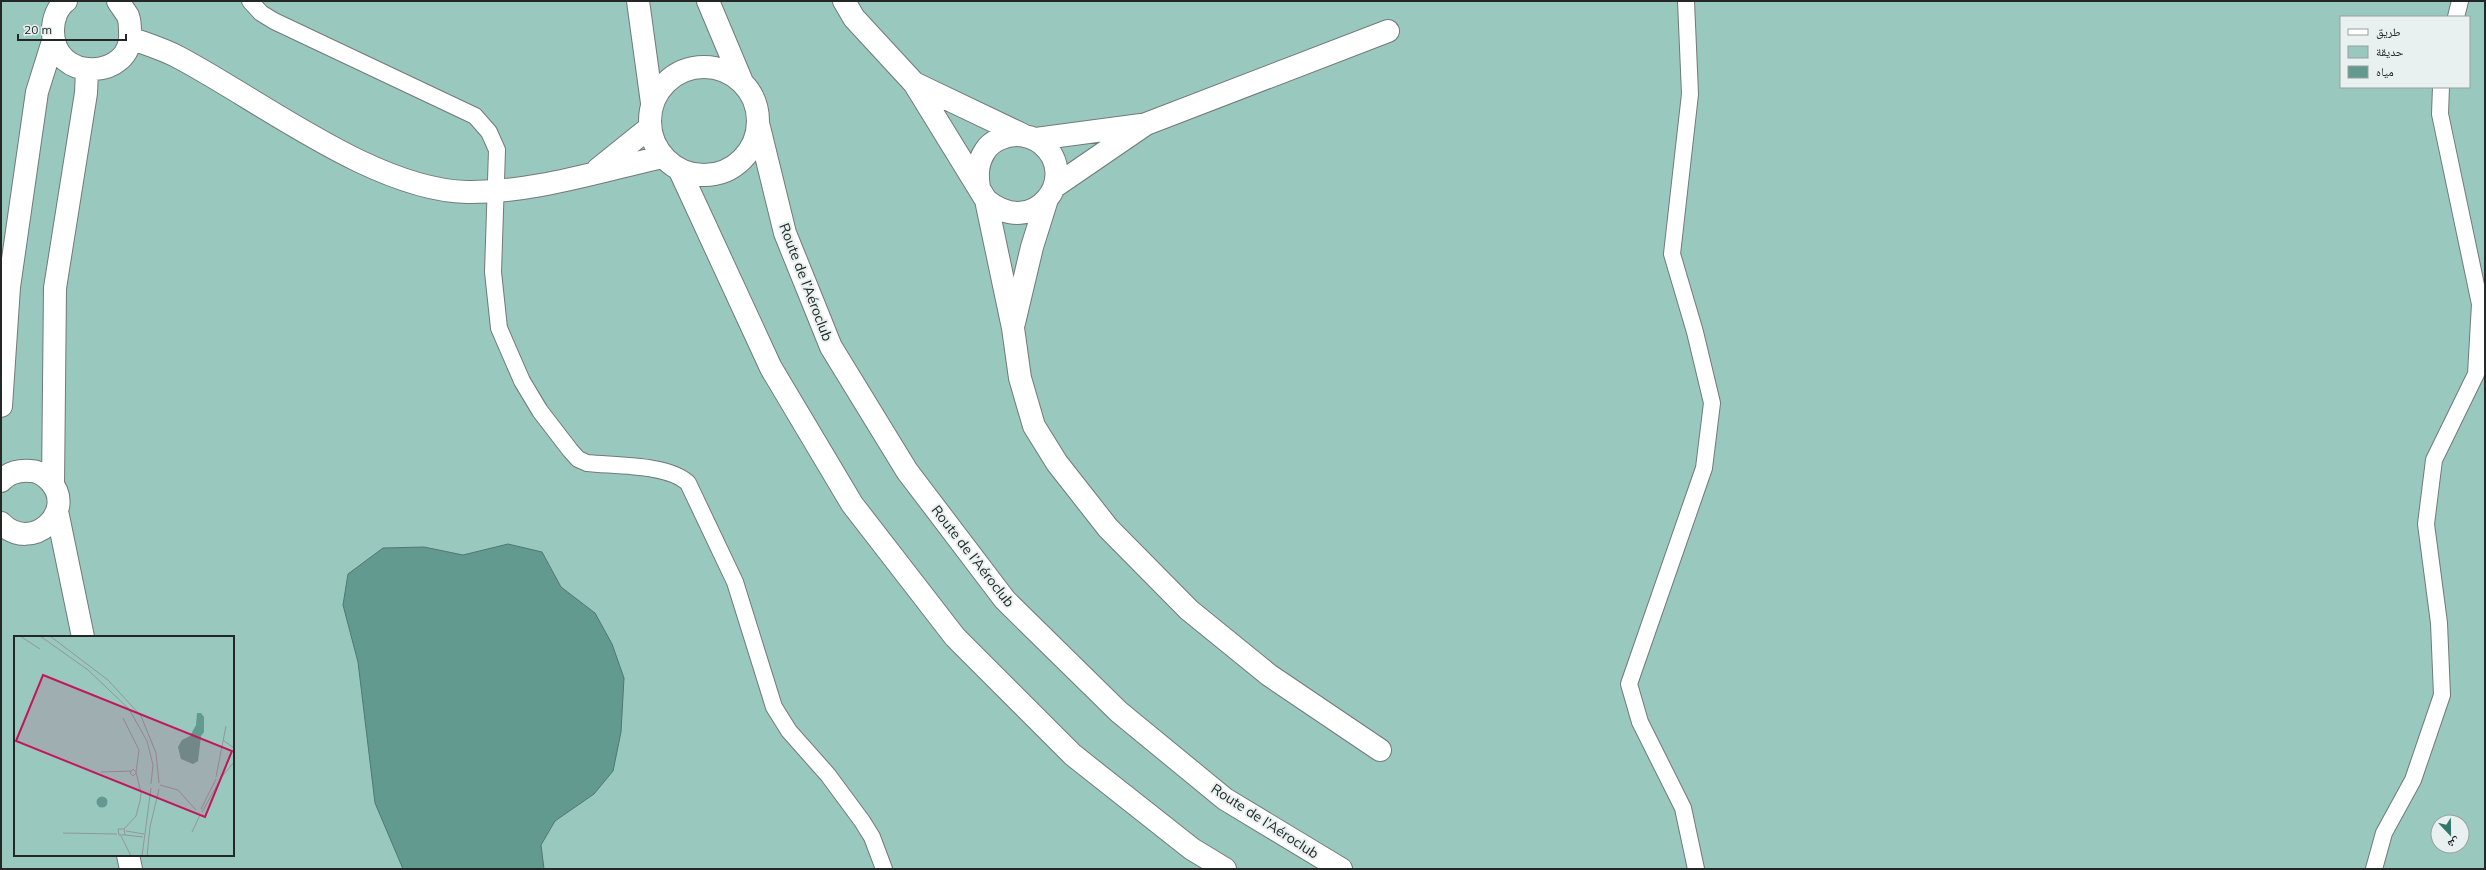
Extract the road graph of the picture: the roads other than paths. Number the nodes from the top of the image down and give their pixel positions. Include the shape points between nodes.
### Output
1 (118, 1) edge
2 (250, 1) edge
3 (638, 1) edge
4 (708, 1) edge
5 (844, 1) edge
6 (1686, 1) edge
7 (2460, 1) edge
8 (64, 2) edge
9 (2456, 16) edge
10 (1388, 31) dead end
11 (130, 38) junction
12 (52, 41) junction
13 (87, 70) junction
14 (742, 82) junction
15 (914, 83) junction
16 (2441, 88) edge
17 (652, 103) junction
18 (1146, 124) junction
19 (759, 127) junction
20 (649, 128) junction
21 (1029, 137) junction
22 (663, 157) junction
23 (680, 170) junction
24 (594, 172) junction
25 (495, 191) junction
26 (1051, 193) junction
27 (983, 194) junction
28 (1013, 328) junction
29 (1, 406) edge
30 (1, 481) edge
31 (53, 485) junction
32 (57, 511) junction
33 (1, 523) edge
34 (83, 636) edge
35 (1380, 750) dead end
36 (128, 856) edge
37 (131, 869) edge
38 (884, 869) edge
39 (1225, 869) edge
40 (1341, 869) edge
41 (1696, 869) edge
42 (2374, 869) edge

1 - 11 street via 129,18
2 - 25 lane via 261,13 274,21 482,122 497,150
3 - 17 street
4 - 14 street
5 - 15 street via 854,18
6 - 41 lane via 1690,94 1672,254 1712,403 1704,468 1629,684 1640,722 1683,808
7 - 9 lane
8 - 12 street via 53,21
10 - 18 street
11 - 13 street via 125,52 115,62 102,69
11 - 25 street via 177,57 328,144 388,173 432,187 466,192
12 - 13 street via 60,55 72,65
12 - 29 street via 37,92 9,287
13 - 31 street via 86,93 54,288
14 - 17 street via 727,72 710,67 691,68 675,75 661,88
14 - 19 street via 754,100
15 - 21 street
15 - 27 street
16 - 42 lane via 2440,114 2480,304 2476,374 2434,460 2426,524 2439,622 2442,695 2413,780 2384,833
17 - 20 street
18 - 21 street
18 - 26 street
19 - 23 street via 754,144 744,159 730,169 714,175 696,176
19 - 40 street, Route de l’Aéroclub via 785,234 831,347 907,471 1005,600 1119,712 1225,799
20 - 22 street via 654,144
20 - 24 street
21 - 26 street via 1047,148 1054,160 1056,173
21 - 27 street via 1009,135 996,140 985,149 977,175
22 - 23 street
22 - 24 street
23 - 39 street via 775,375 852,504 955,637 1073,755 1192,849
24 - 25 street via 516,191
25 - 38 lane via 492,272 499,328 522,381 540,411 578,459 587,463 653,469 674,474 688,483 735,582 774,707 788,731 828,775 862,821 872,837
26 - 27 street via 1037,209 1010,214 997,210
26 - 28 street via 1032,247
27 - 28 street
28 - 35 street via 1020,378 1034,426 1057,463 1108,528 1189,610 1269,675
30 - 31 street via 12,473 23,470 35,471 45,476
31 - 32 street via 58,498
32 - 33 street via 51,522 42,530 30,534 17,533
32 - 34 street
36 - 37 street

